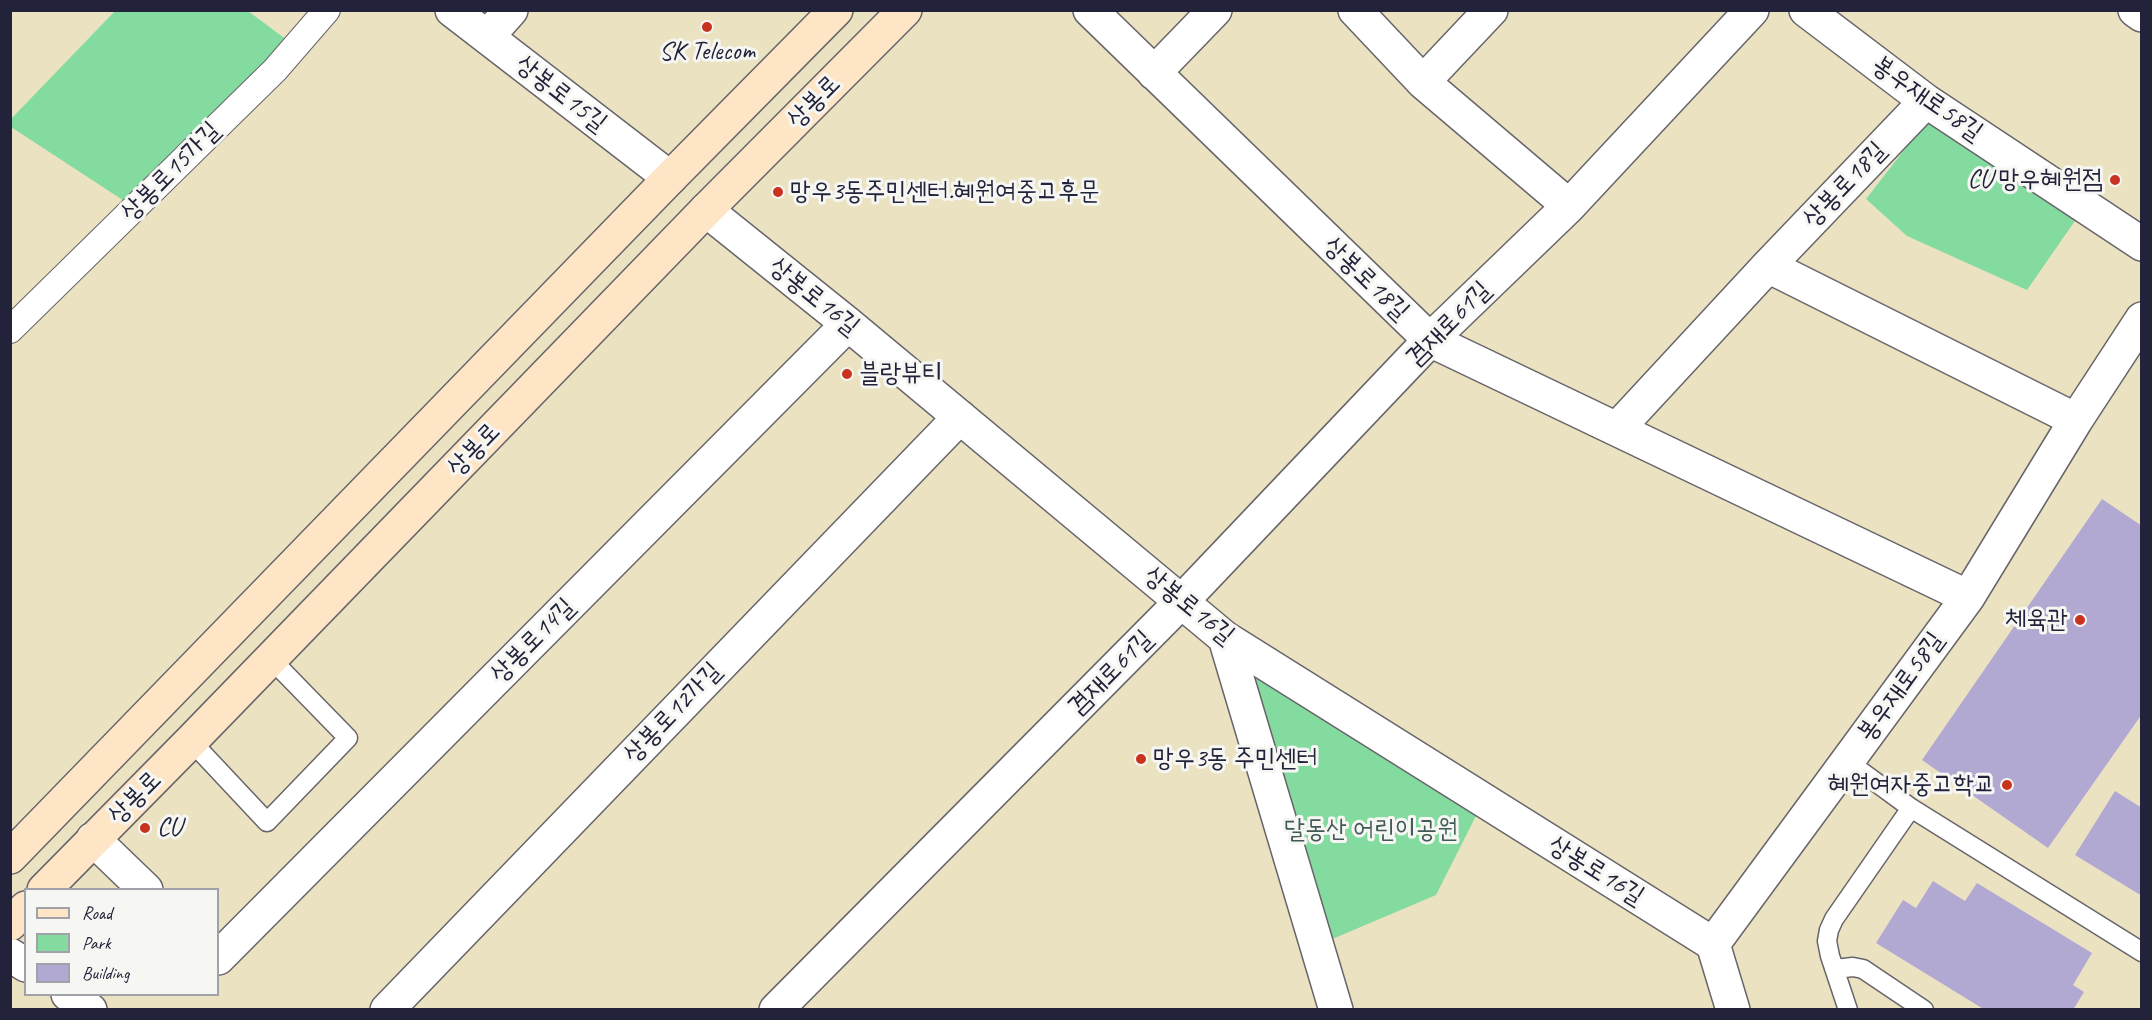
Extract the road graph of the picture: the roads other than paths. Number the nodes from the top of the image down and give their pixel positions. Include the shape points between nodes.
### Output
1 (327, 10) edge
2 (452, 10) edge
3 (511, 10) edge
4 (836, 10) edge
5 (905, 10) edge
6 (1090, 10) edge
7 (1215, 10) edge
8 (1355, 10) edge
9 (1491, 10) edge
10 (1752, 10) edge
11 (1806, 10) edge
12 (2135, 10) edge
13 (2142, 15) edge
14 (487, 37) junction
15 (1154, 73) junction
16 (1424, 82) junction
17 (1926, 101) junction
18 (670, 178) junction
19 (1569, 207) junction
20 (706, 210) junction
21 (2142, 244) edge
22 (1768, 266) junction
23 (2142, 319) edge
24 (848, 324) junction
25 (10, 330) edge
26 (1430, 340) junction
27 (960, 417) junction
28 (2076, 420) junction
29 (1617, 429) junction
30 (1968, 597) junction
31 (1181, 602) junction
32 (1225, 638) junction
33 (271, 659) junction
34 (191, 741) junction
35 (1847, 761) junction
36 (1911, 808) junction
37 (93, 839) junction
38 (10, 857) edge
39 (46, 888) edge
40 (144, 888) edge
41 (24, 910) edge
42 (10, 924) edge
43 (1713, 944) junction
44 (2142, 952) edge
45 (10, 955) edge
46 (219, 957) edge
47 (24, 964) edge
48 (1834, 969) junction
49 (71, 996) edge
50 (90, 1010) edge
51 (387, 1010) edge
52 (776, 1010) edge
53 (1336, 1010) edge
54 (1733, 1010) edge
55 (1848, 1010) edge
56 (1924, 1010) edge

1 - 25 street, 상봉로15가길 via 275,70
2 - 14 street, 상봉로15길
3 - 14 street
4 - 18 main road, 상봉로
5 - 20 main road, 상봉로
6 - 15 street, 상봉로18길
7 - 15 street
8 - 16 street
9 - 16 street
10 - 19 street, 겸재로61길
11 - 17 street, 봉우재로58길
12 - 13 street
14 - 18 street, 상봉로15길
15 - 26 street, 상봉로18길
16 - 19 street
17 - 21 street, 봉우재로58길
17 - 22 street, 상봉로18길
18 - 20 main road
18 - 38 main road, 상봉로
19 - 26 street, 겸재로61길
20 - 24 street, 상봉로16길
20 - 33 main road, 상봉로
22 - 28 street
22 - 29 street, 상봉로18길
23 - 28 street, 봉우재로58길
24 - 27 street, 상봉로16길
24 - 46 street, 상봉로14길
26 - 29 street, 상봉로18길
26 - 31 street, 겸재로61길
27 - 31 street, 상봉로16길
27 - 51 street, 상봉로12가길
28 - 30 street, 봉우재로58길
29 - 30 street, 상봉로18길
30 - 35 street, 봉우재로58길
31 - 32 street, 상봉로16길
31 - 52 street, 겸재로61길
32 - 43 street, 상봉로16길
32 - 53 street
33 - 34 main road, 상봉로
33 - 34 lane via 348,738 267,822
34 - 37 main road, 상봉로
35 - 36 lane
35 - 43 street, 봉우재로58길
36 - 44 lane
36 - 48 lane via 1834,919 1827,940
37 - 39 main road, 상봉로
37 - 40 street
41 - 42 main road
43 - 54 street
45 - 47 street
48 - 55 lane
48 - 56 lane via 1863,969
49 - 50 street

